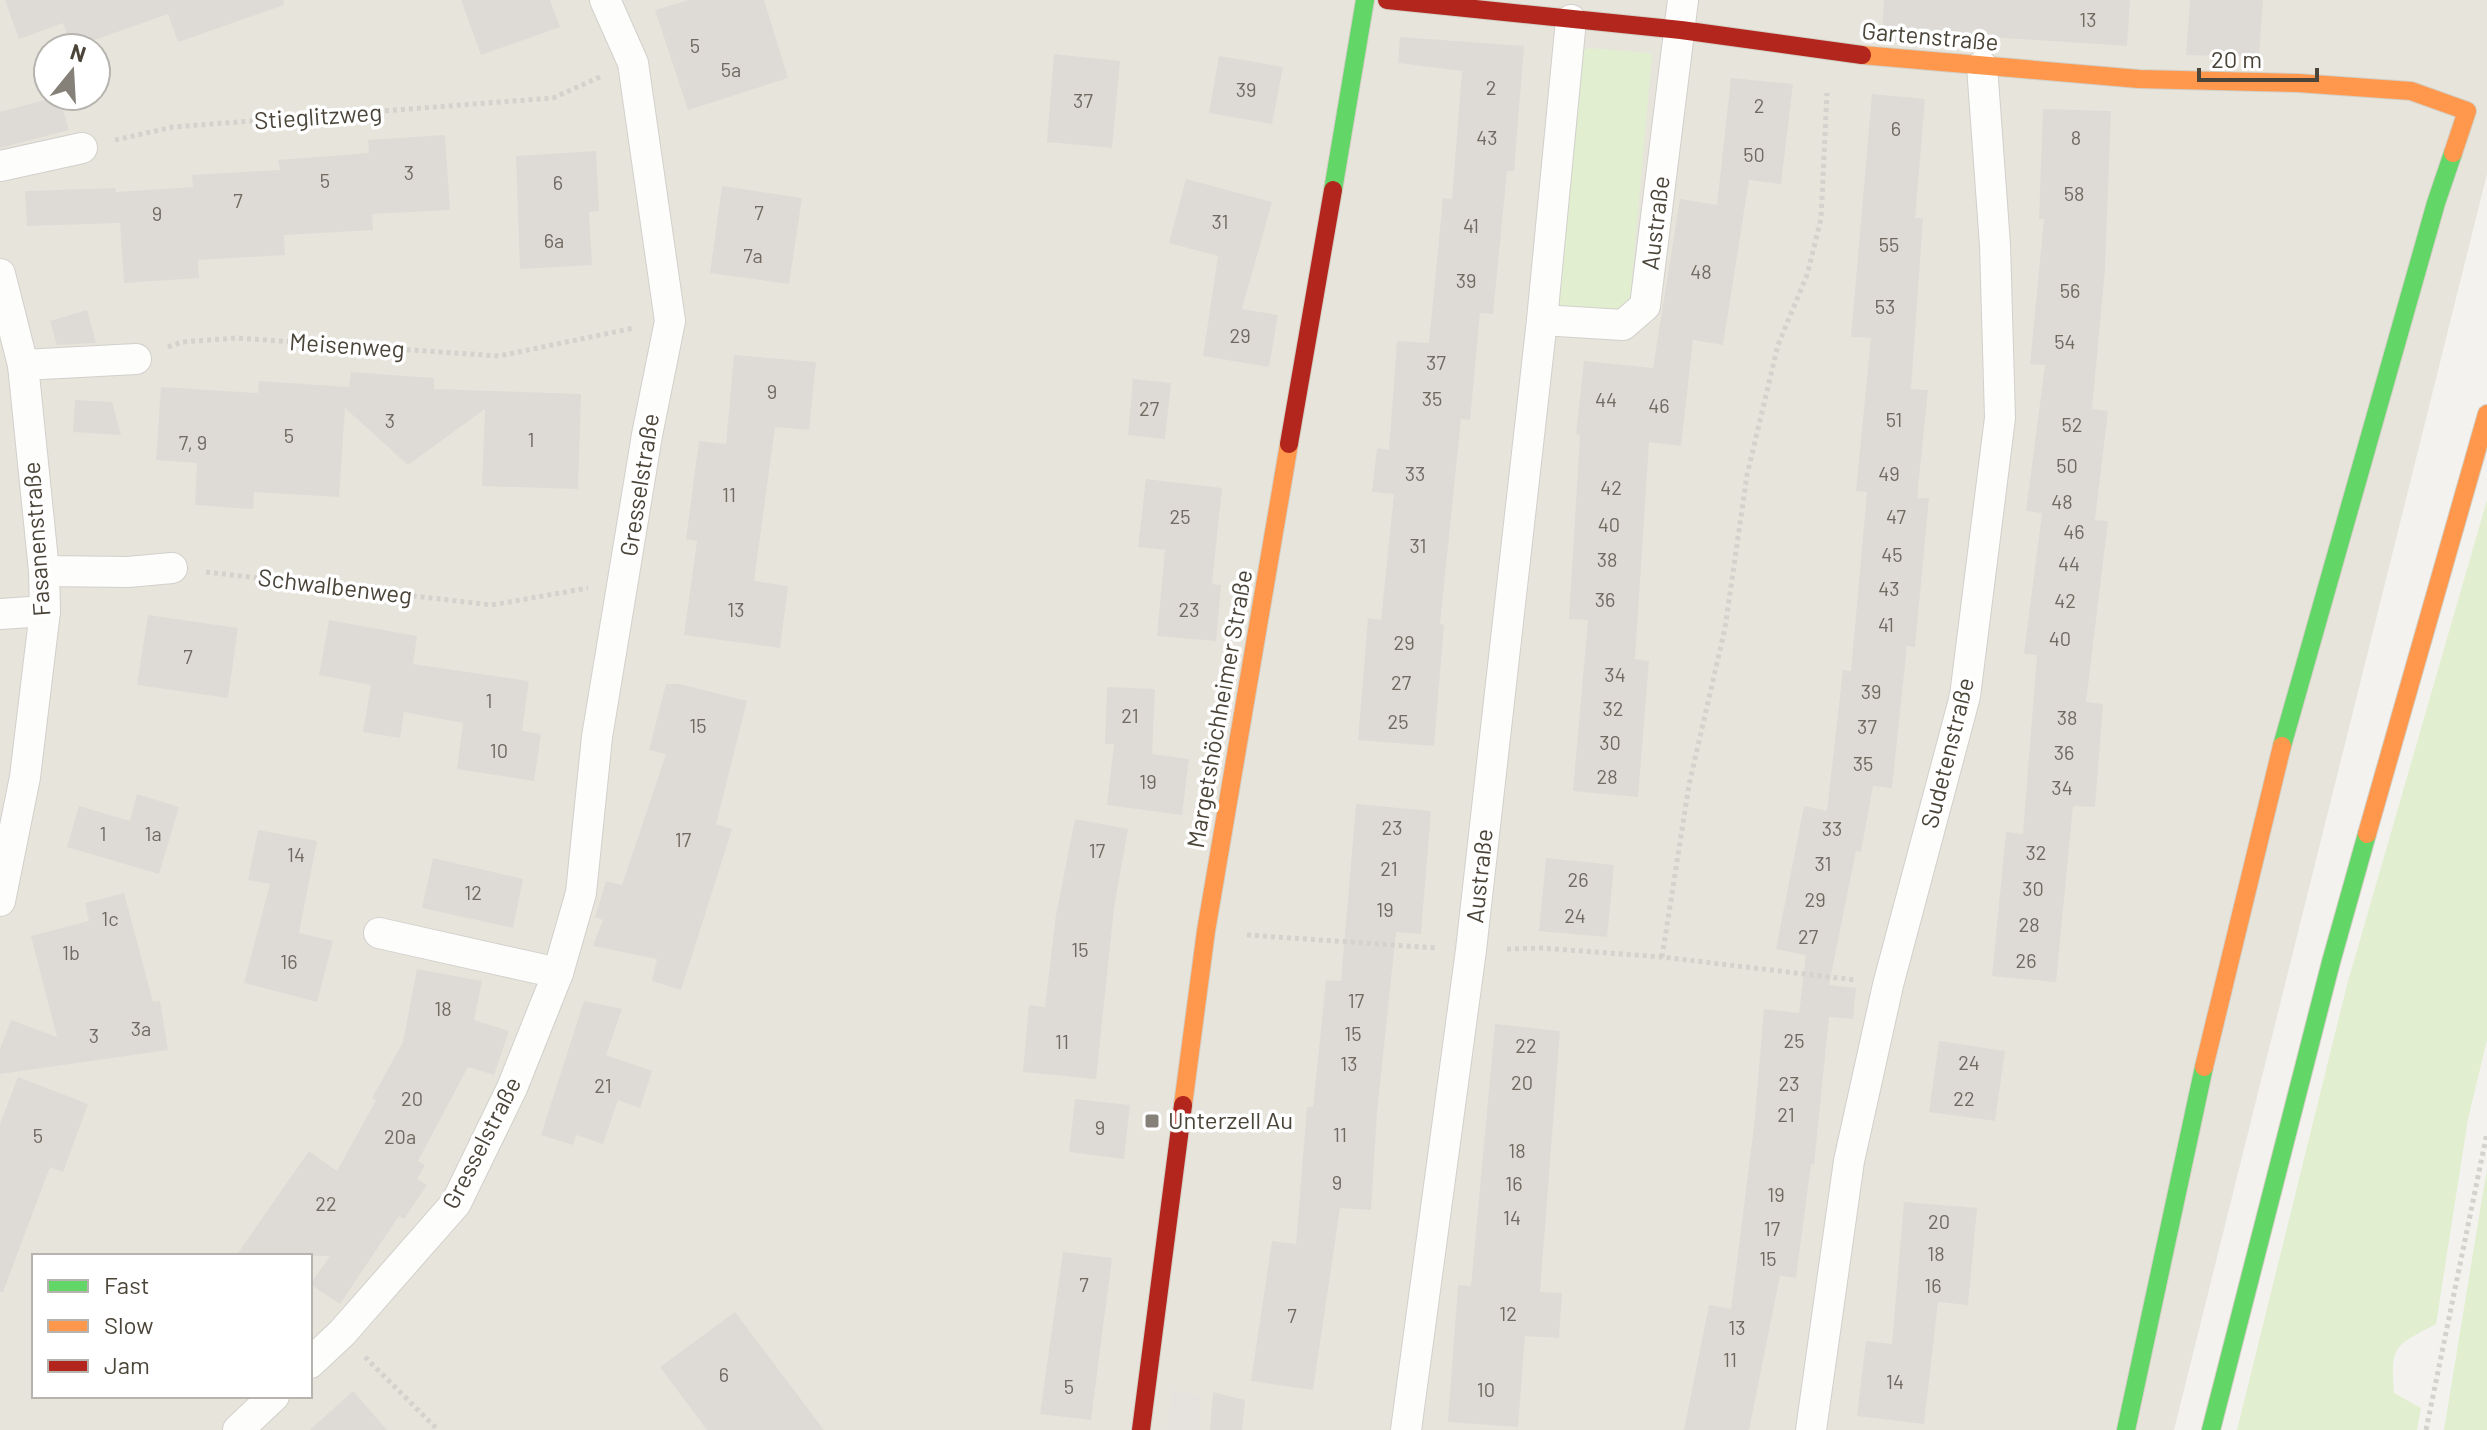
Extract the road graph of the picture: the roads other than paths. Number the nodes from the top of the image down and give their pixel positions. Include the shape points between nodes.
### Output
1 (605, 0) edge
2 (1365, 0) edge
3 (1387, 0) edge
4 (1683, 0) edge
5 (1571, 20) junction
6 (1681, 30) junction
7 (1982, 66) junction
8 (82, 148) road end
9 (0, 166) edge
10 (0, 275) edge
11 (1542, 320) junction
12 (136, 359) road end
13 (23, 365) junction
14 (2487, 414) edge
15 (172, 568) road end
16 (44, 571) junction
17 (45, 611) junction
18 (0, 614) edge
19 (0, 901) edge
20 (379, 933) dead end
21 (558, 973) junction
22 (312, 1361) edge
23 (272, 1398) edge
24 (238, 1430) edge
25 (1141, 1430) edge
26 (1406, 1430) edge
27 (1811, 1430) edge
28 (2126, 1430) edge
29 (2211, 1430) edge

1 - 21 street, Gresselstraße via 633,63 670,321 597,737 581,893
2 - 25 street, Margetshöchheimer Straße via 1206,931
3 - 5 street, Gartenstraße
4 - 6 street, Austraße
5 - 6 street, Gartenstraße
5 - 11 street, Austraße
6 - 7 street, Gartenstraße via 1827,52
6 - 11 street, Austraße via 1645,306 1623,325
7 - 27 street, Sudetenstraße via 2000,418 1965,696 1888,985 1849,1161
7 - 28 street, Gartenstraße via 2411,91 2467,111 2431,218 2281,751 2205,1064
8 - 9 street
10 - 13 street, Fasanenstraße
11 - 26 street, Austraße via 1471,950
12 - 13 street
13 - 16 street, Fasanenstraße
14 - 29 street via 2331,962
15 - 16 street
16 - 17 street, Fasanenstraße
17 - 18 street
17 - 19 street, Fasanenstraße via 25,777
20 - 21 street
21 - 22 street, Gresselstraße via 512,1088 456,1203
23 - 24 street

